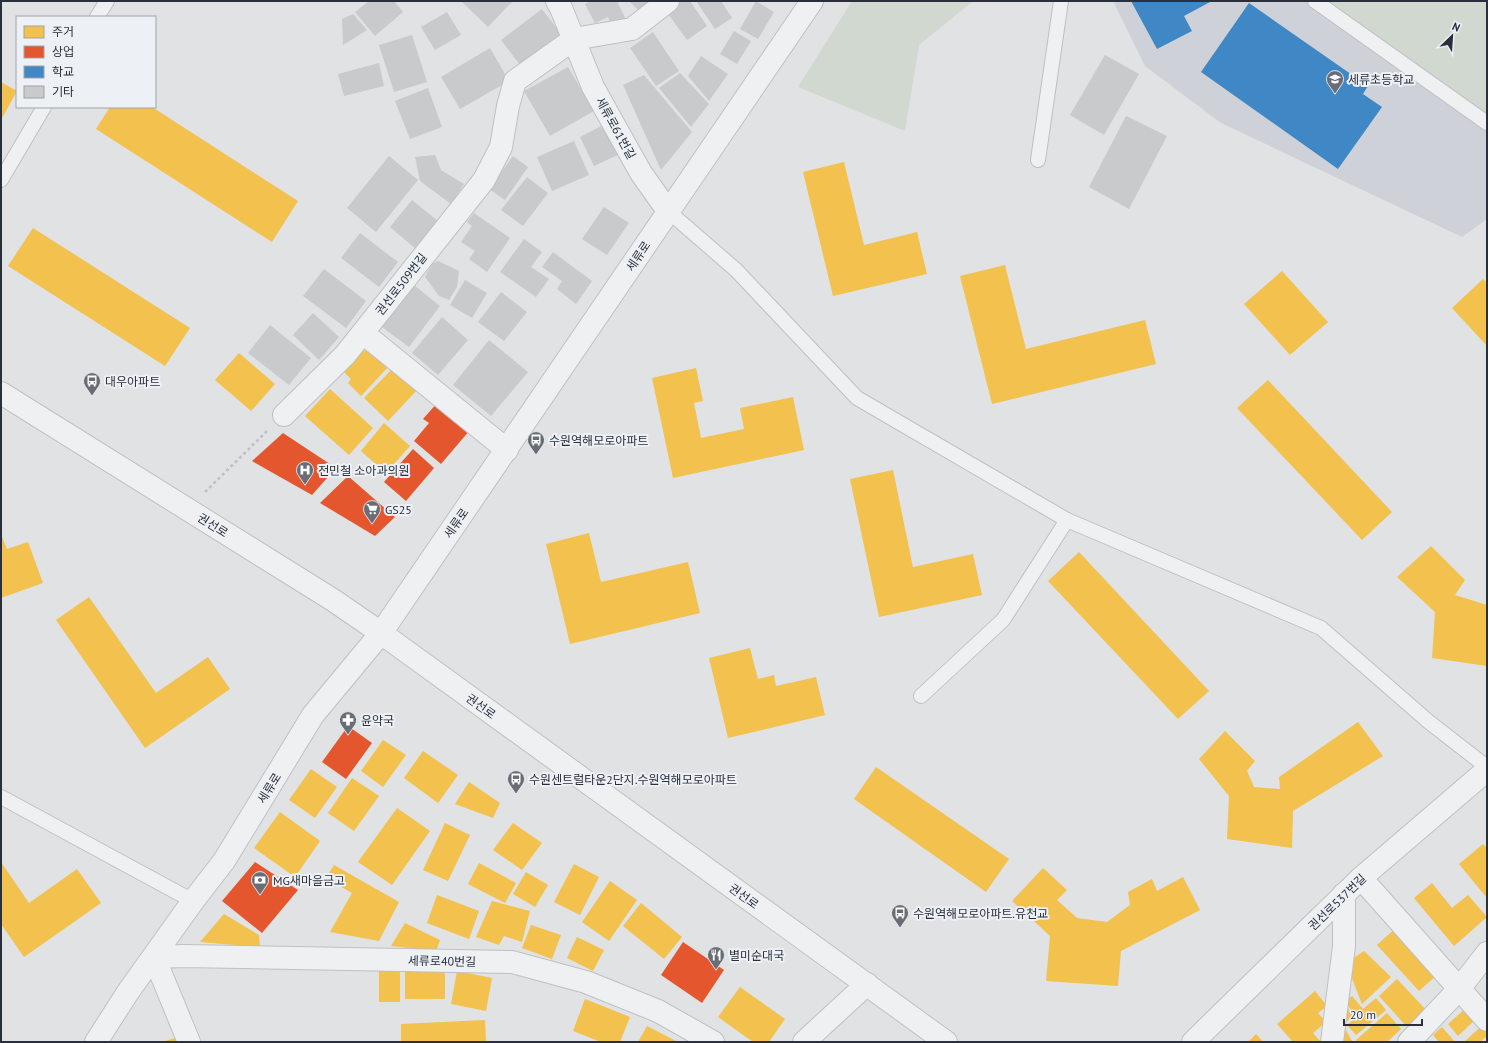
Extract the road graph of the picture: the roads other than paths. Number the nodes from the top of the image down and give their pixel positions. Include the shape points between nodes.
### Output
1 (107, 1) edge
2 (557, 1) edge
3 (668, 1) edge
4 (812, 1) edge
5 (1061, 1) edge
6 (1315, 1) edge
7 (98, 16) edge
8 (574, 39) junction
9 (43, 108) edge
10 (1487, 122) edge
11 (1038, 160) dead end
12 (1, 180) edge
13 (668, 211) junction
14 (363, 333) junction
15 (1, 393) edge
16 (284, 415) road end
17 (507, 450) junction
18 (1067, 520) junction
19 (381, 633) junction
20 (921, 696) dead end
21 (1487, 769) edge
22 (1, 797) edge
23 (1361, 878) junction
24 (1344, 894) junction
25 (193, 901) junction
26 (1487, 953) edge
27 (154, 957) junction
28 (867, 984) junction
29 (1459, 989) junction
30 (1487, 1020) edge
31 (96, 1042) edge
32 (189, 1042) edge
33 (713, 1042) edge
34 (804, 1042) edge
35 (946, 1042) edge
36 (1193, 1042) edge
37 (1332, 1042) edge
38 (1409, 1042) edge

1 - 7 lane
2 - 8 street, 세류로61번길
3 - 8 street via 632,29
4 - 13 street, 세류로
5 - 11 lane
6 - 10 lane
8 - 13 street, 세류로61번길 via 593,87 641,173
8 - 14 street, 권선로509번길 via 514,82 501,147 484,180
9 - 12 lane
13 - 17 street, 세류로
13 - 18 lane via 736,270 857,398
14 - 16 street, 권선로509번길 via 345,355
14 - 17 street
15 - 19 street, 권선로 via 333,600
17 - 19 street, 세류로
18 - 20 lane via 1003,620
18 - 21 lane via 1321,628
19 - 25 street, 세류로 via 313,715 224,861
19 - 28 street, 권선로
21 - 23 street, 권선로537번길
22 - 25 lane
23 - 24 street, 권선로537번길
23 - 29 street
24 - 36 street, 권선로537번길
24 - 37 street via 1344,946
25 - 27 street, 세류로
26 - 29 street
27 - 31 street, 세류로
27 - 32 street
27 - 33 street, 세류로40번길 via 512,962 586,982 658,1011
28 - 34 street
28 - 35 street, 권선로
29 - 30 street
29 - 38 street

